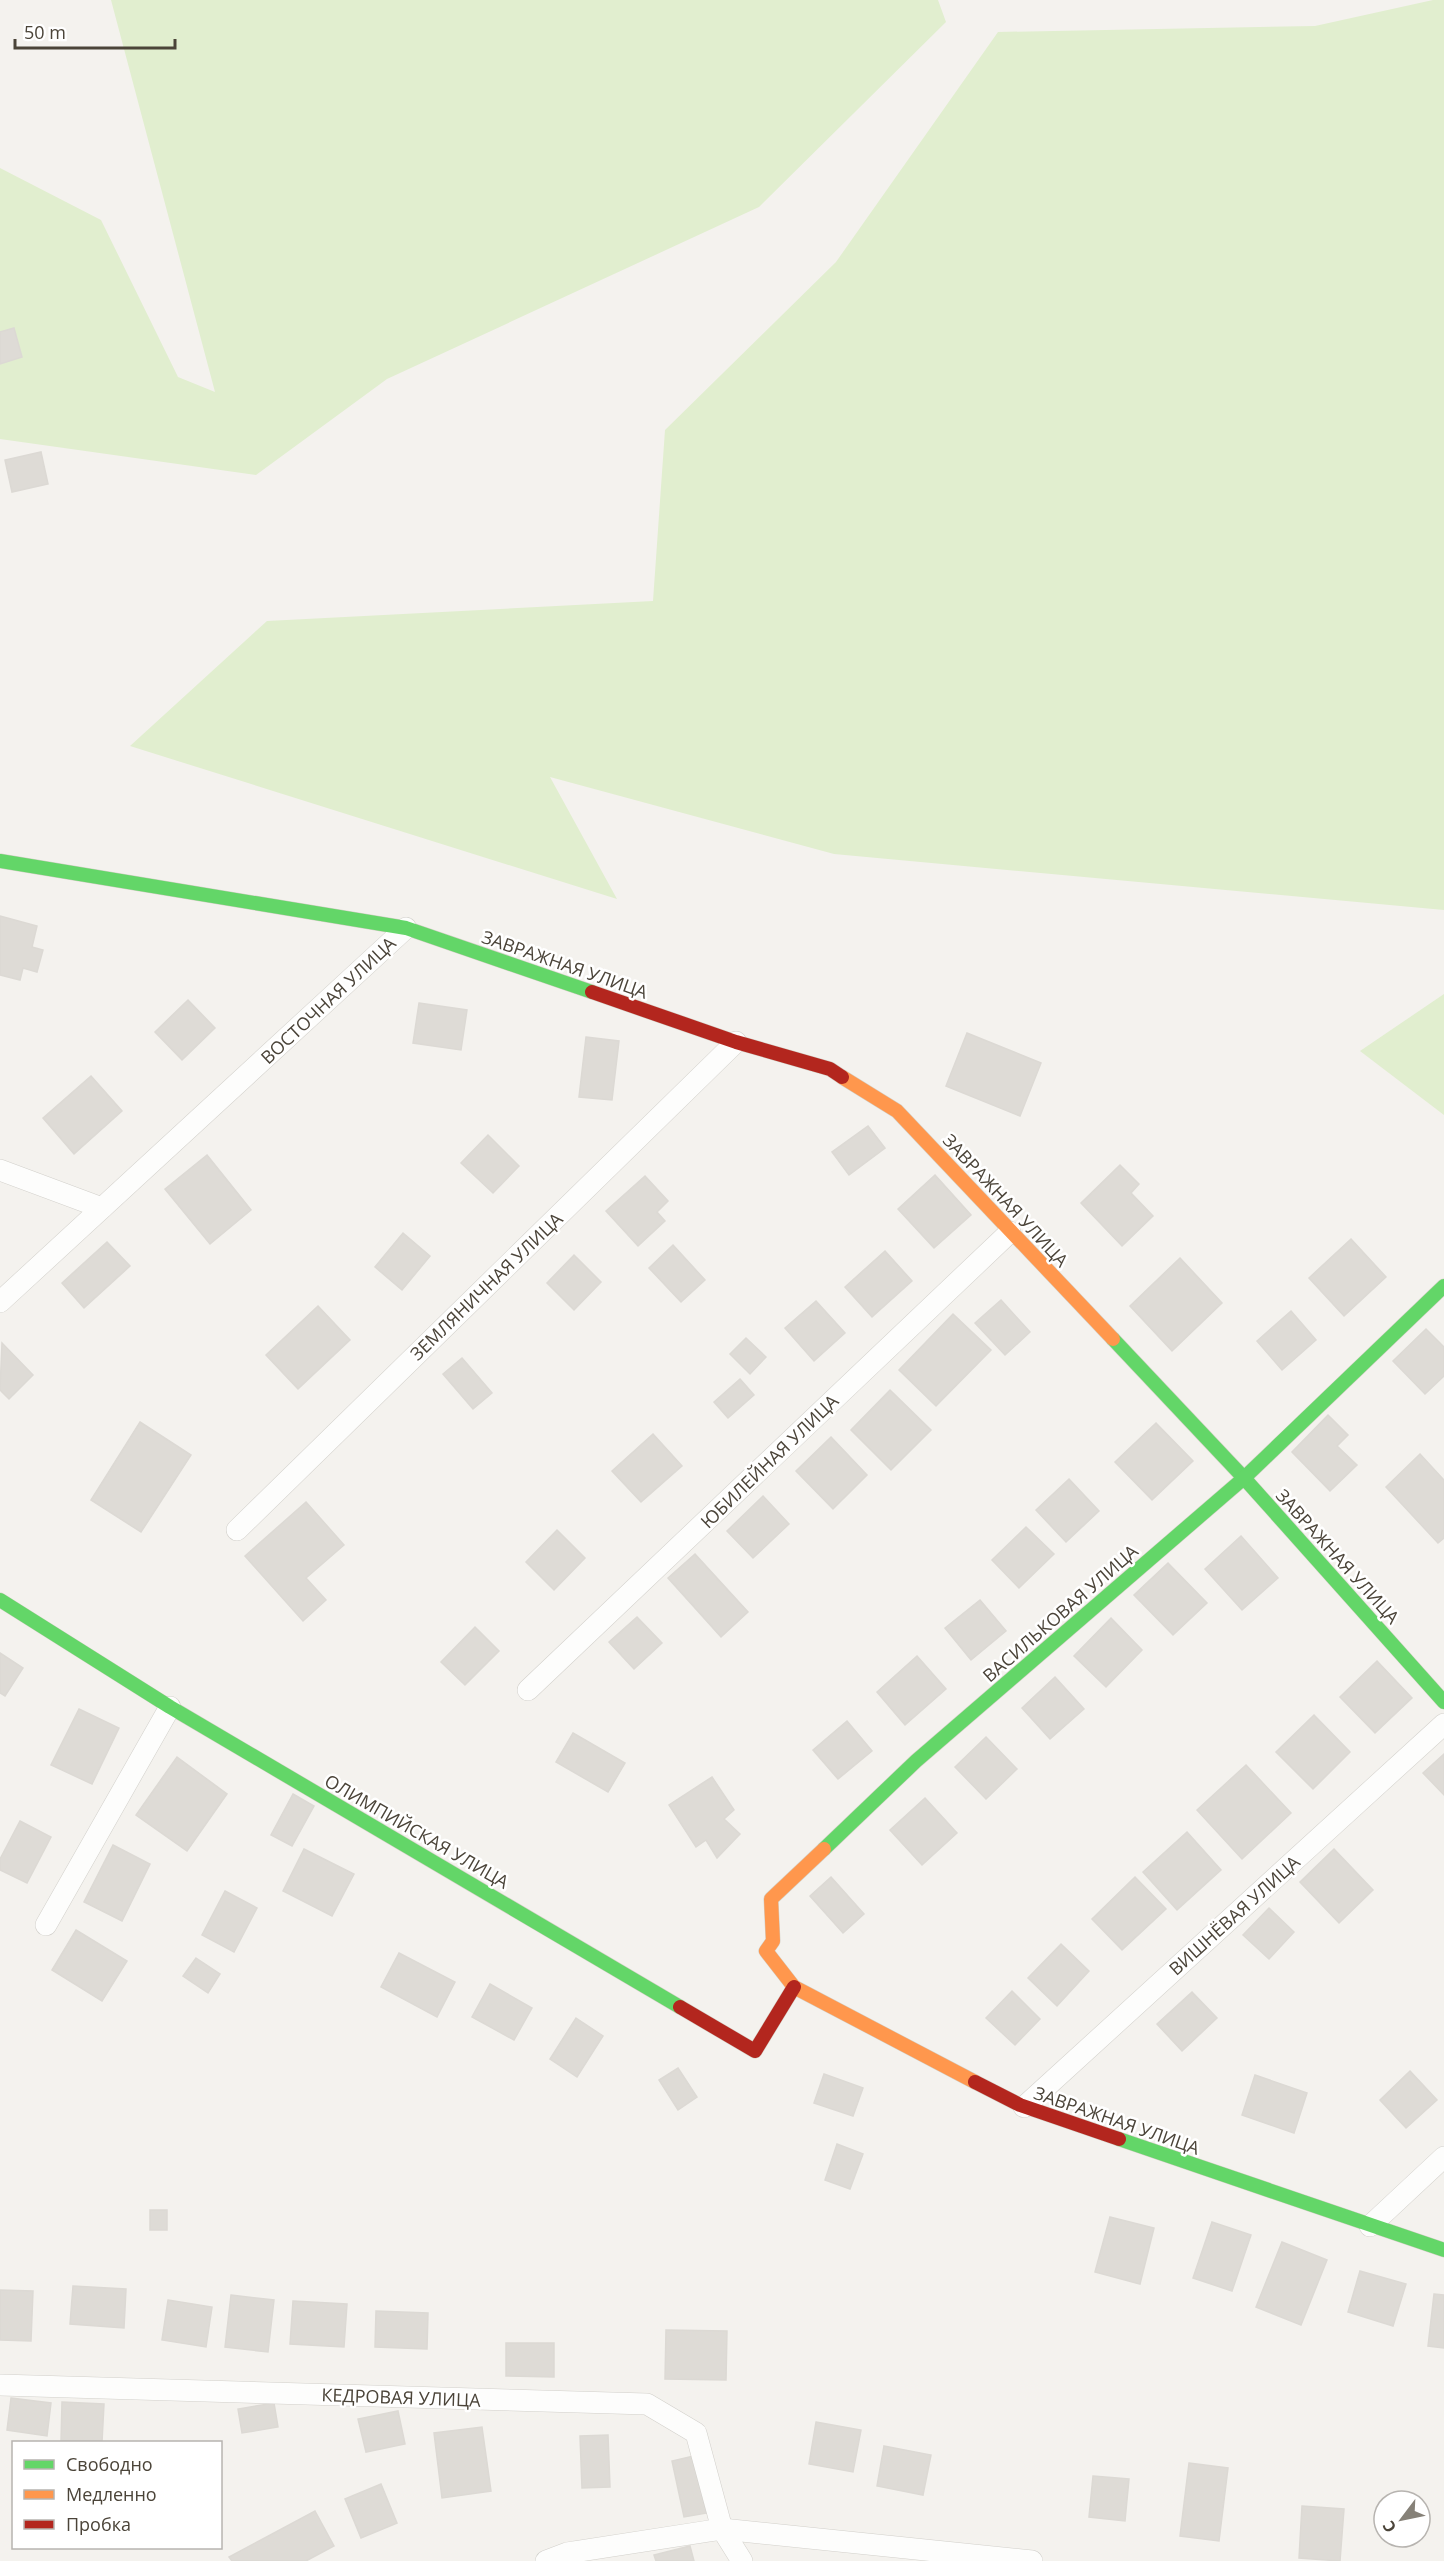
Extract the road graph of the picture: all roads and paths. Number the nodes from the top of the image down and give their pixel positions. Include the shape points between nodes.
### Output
1 (0, 861) edge
2 (406, 928) junction
3 (736, 1041) junction
4 (0, 1170) edge
5 (102, 1208) junction
6 (1010, 1232) junction
7 (1444, 1286) edge
8 (0, 1302) edge
9 (1244, 1478) junction
10 (237, 1530) dead end
11 (0, 1600) edge
12 (528, 1690) dead end
13 (1444, 1702) edge
14 (170, 1707) junction
15 (1444, 1724) edge
16 (46, 1925) dead end
17 (794, 1987) junction
18 (1024, 2107) junction
19 (1444, 2157) edge
20 (1370, 2226) junction
21 (1444, 2250) edge
22 (0, 2385) edge
23 (722, 2529) junction
24 (546, 2561) edge
25 (742, 2561) edge
26 (1032, 2561) edge

1 - 2 street, ВОСТОЧНАЯ УЛИЦА
2 - 3 street, ЗАВРАЖНАЯ УЛИЦА
2 - 5 street, ВОСТОЧНАЯ УЛИЦА
3 - 6 street, ЗАВРАЖНАЯ УЛИЦА via 830,1069 897,1111
3 - 10 street, ЗЕМЛЯНИЧНАЯ УЛИЦА
4 - 5 street
5 - 8 street, ВОСТОЧНАЯ УЛИЦА
6 - 9 street, ЗАВРАЖНАЯ УЛИЦА
6 - 12 street, ЮБИЛЕЙНАЯ УЛИЦА
7 - 9 street, ВАСИЛЬКОВАЯ УЛИЦА
9 - 13 street, ЗАВРАЖНАЯ УЛИЦА
9 - 17 street, ВАСИЛЬКОВАЯ УЛИЦА via 916,1761 771,1899 773,1941 766,1951
11 - 14 street, ОЛИМПИЙСКАЯ УЛИЦА
14 - 16 street
14 - 17 street, ОЛИМПИЙСКАЯ УЛИЦА via 755,2051
15 - 18 street, ВИШНЁВАЯ УЛИЦА
17 - 18 street, ЗАВРАЖНАЯ УЛИЦА
18 - 20 street, ЗАВРАЖНАЯ УЛИЦА
19 - 20 street
20 - 21 street, ЗАВРАЖНАЯ УЛИЦА
22 - 23 street, КЕДРОВАЯ УЛИЦА via 647,2404 696,2433
23 - 24 street via 567,2553
23 - 25 street, КЕДРОВАЯ УЛИЦА
23 - 26 street

